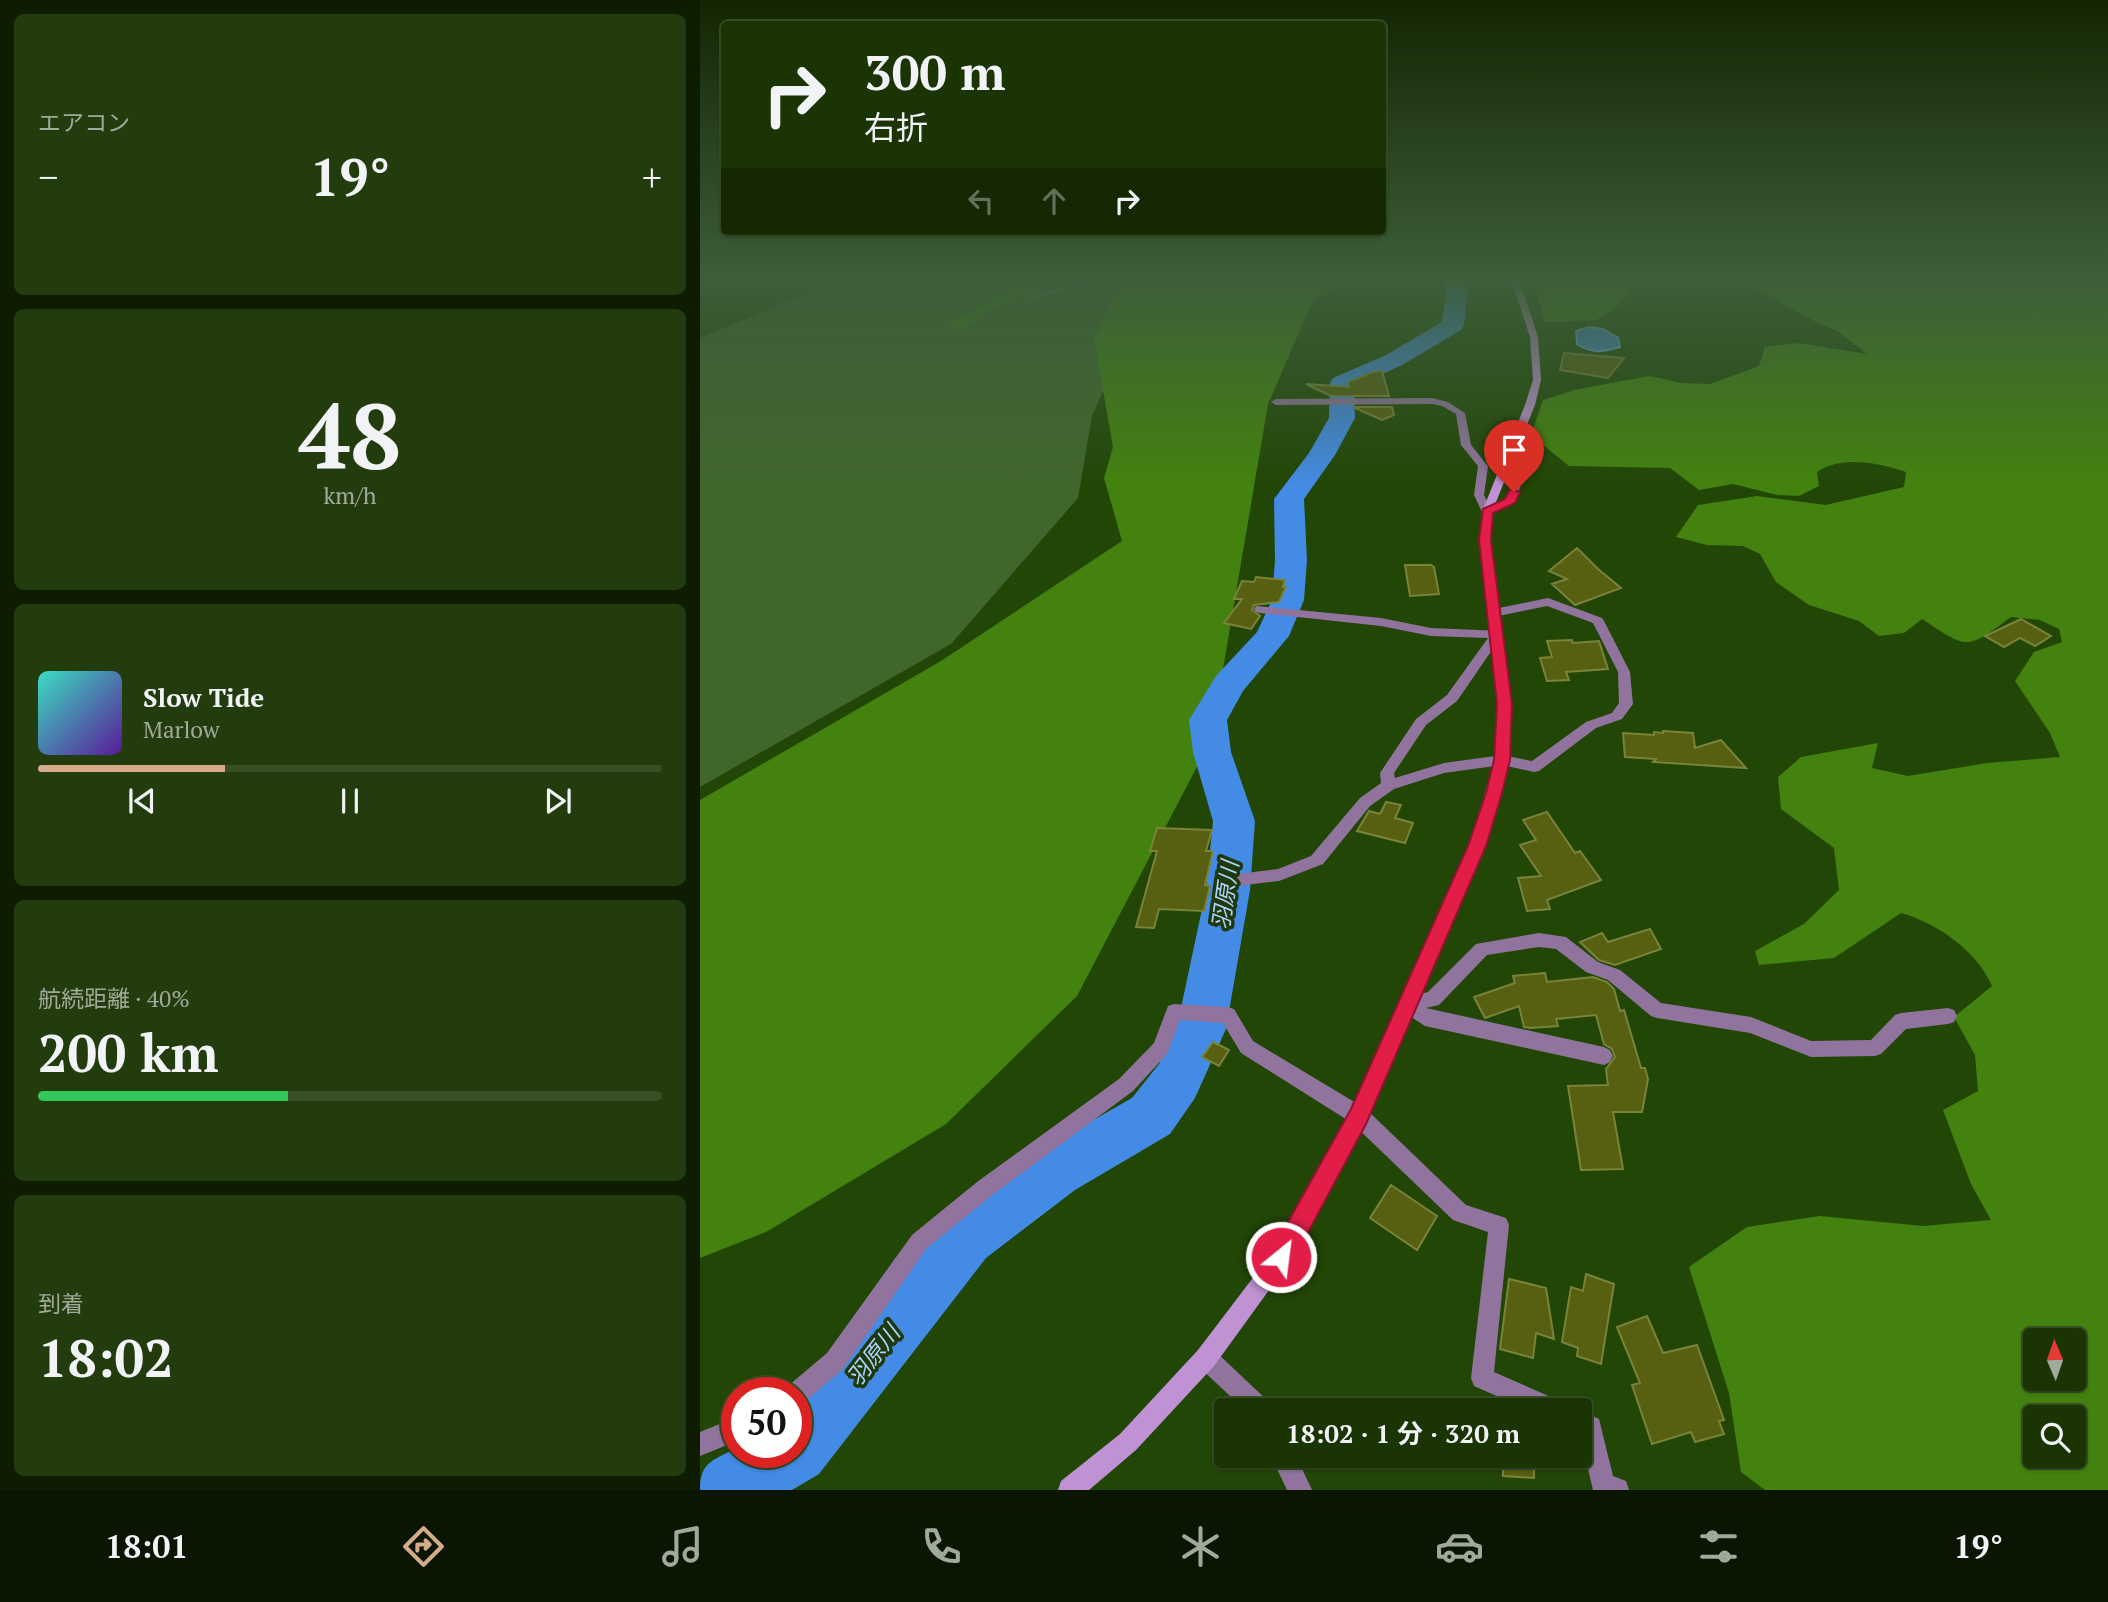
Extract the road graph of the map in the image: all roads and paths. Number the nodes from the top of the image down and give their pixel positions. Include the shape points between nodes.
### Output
1 (1535, 349) edge
2 (1276, 402) dead end
3 (1533, 441) dead end
4 (1487, 512) junction
5 (1260, 609) dead end
6 (1494, 613) junction
7 (1497, 635) junction
8 (1502, 760) junction
9 (1389, 785) junction
10 (1236, 880) dead end
11 (1408, 1005) junction
12 (1948, 1016) dead end
13 (1604, 1056) dead end
14 (1359, 1116) junction
15 (1206, 1358) junction
16 (812, 1380) edge
17 (1248, 1398) edge
18 (1527, 1398) edge
19 (1592, 1432) edge
20 (721, 1435) edge
21 (700, 1444) edge
22 (1289, 1468) edge
23 (1070, 1490) edge
24 (1300, 1490) edge
25 (1617, 1490) edge

1 - 4 main road via 1537,380 1530,405
2 - 4 street via 1445,404 1460,413 1466,445 1483,466 1479,495
3 - 4 street via 1510,501
4 - 6 main road via 1485,540
5 - 7 street via 1431,632
6 - 7 main road
6 - 8 street via 1548,602 1598,621 1625,673 1626,704 1617,716 1591,725 1534,767
7 - 8 main road via 1505,704
7 - 9 street via 1452,698 1421,722 1387,773
8 - 9 street via 1444,768
8 - 11 main road via 1477,846
9 - 10 street via 1365,802 1317,860 1279,875
11 - 12 street via 1433,999 1482,949 1539,940 1560,942 1592,967 1614,975 1657,1010 1752,1025 1811,1048 1875,1048 1901,1021
11 - 13 street via 1425,1018
11 - 14 main road
14 - 15 main road via 1281,1257
14 - 16 street via 1247,1046 1228,1015 1174,1012 1161,1048 1126,1085 919,1242 835,1361
14 - 18 street via 1460,1213 1499,1225 1482,1378
15 - 17 street
15 - 23 main road via 1128,1442
19 - 25 street via 1603,1484
20 - 21 street
22 - 24 street

